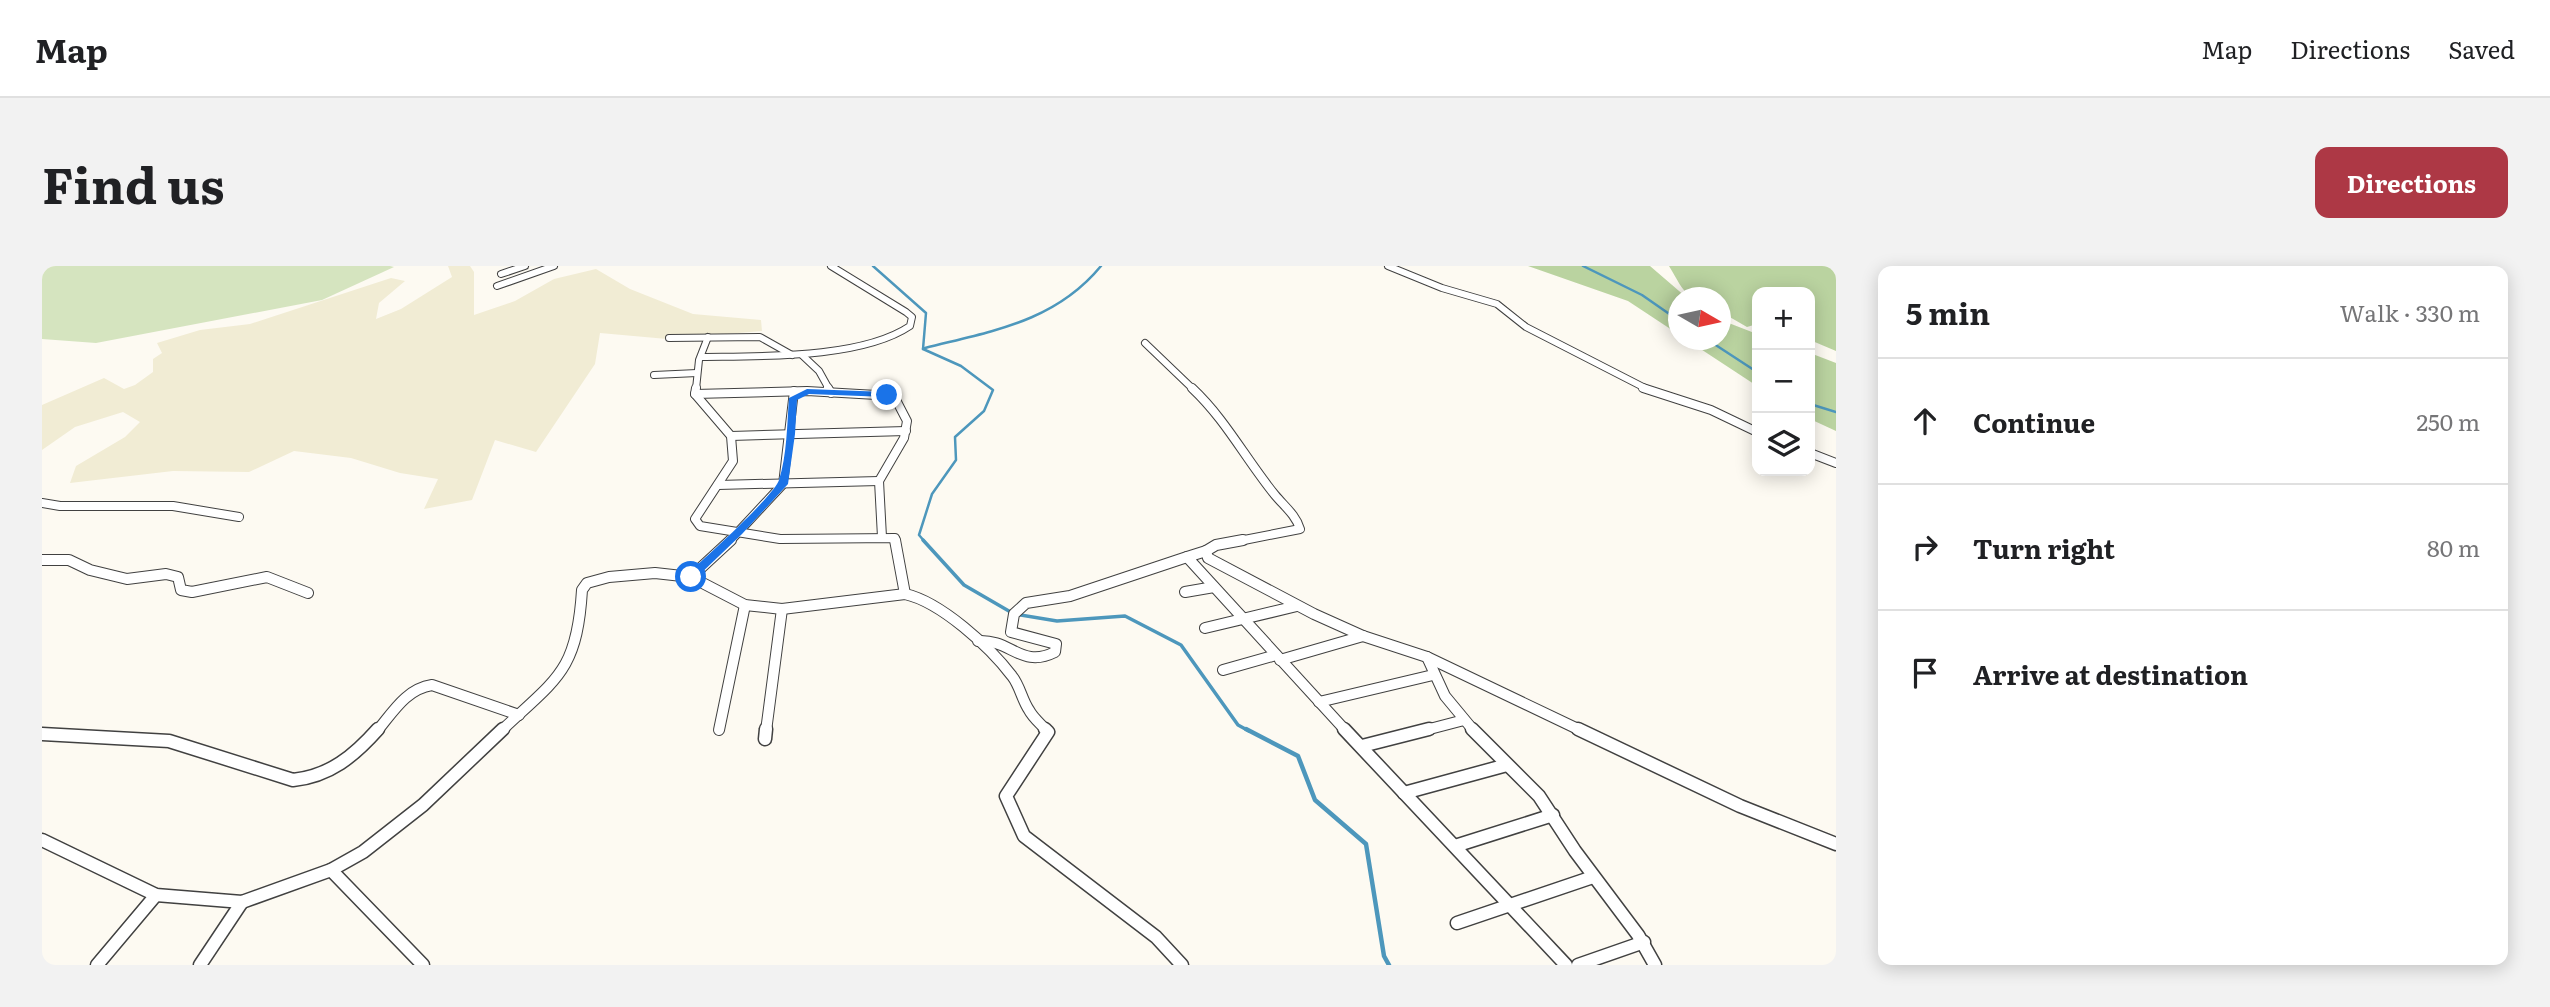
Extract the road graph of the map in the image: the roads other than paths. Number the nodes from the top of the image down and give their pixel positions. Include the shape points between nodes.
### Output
1 (525, 266) edge
2 (554, 266) edge
3 (831, 266) edge
4 (1388, 266) edge
5 (501, 274) dead end
6 (497, 286) dead end
7 (708, 337) junction
8 (669, 338) dead end
9 (1145, 343) dead end
10 (793, 355) junction
11 (802, 355) junction
12 (702, 357) junction
13 (697, 373) junction
14 (654, 376) dead end
15 (831, 393) junction
16 (793, 395) junction
17 (698, 396) junction
18 (906, 430) junction
19 (1752, 430) edge
20 (791, 434) junction
21 (731, 436) junction
22 (1815, 455) edge
23 (1836, 463) edge
24 (879, 481) junction
25 (783, 484) junction
26 (718, 485) junction
27 (42, 503) edge
28 (239, 517) dead end
29 (738, 532) junction
30 (882, 537) junction
31 (1206, 551) junction
32 (1187, 557) junction
33 (42, 560) edge
34 (691, 577) junction
35 (1214, 587) junction
36 (1185, 592) dead end
37 (308, 593) dead end
38 (905, 594) junction
39 (745, 605) junction
40 (1297, 606) junction
41 (782, 609) junction
42 (1243, 619) junction
43 (1205, 628) dead end
44 (1363, 636) junction
45 (978, 641) junction
46 (1278, 657) junction
47 (1427, 657) junction
48 (1223, 670) dead end
49 (1433, 675) junction
50 (1318, 702) junction
51 (519, 715) junction
52 (1464, 720) junction
53 (719, 730) dead end
54 (42, 734) edge
55 (765, 739) dead end
56 (1362, 746) junction
57 (1507, 765) junction
58 (1405, 793) junction
59 (1553, 815) junction
60 (42, 840) edge
61 (1836, 844) edge
62 (1455, 846) junction
63 (331, 870) junction
64 (1593, 877) junction
65 (156, 895) junction
66 (242, 902) junction
67 (1511, 904) junction
68 (1457, 923) dead end
69 (1644, 942) junction
70 (97, 965) edge
71 (200, 965) edge
72 (424, 965) edge
73 (1182, 965) edge
74 (1566, 965) edge
75 (1578, 965) edge
76 (1655, 965) edge

1 - 5 street
2 - 6 street
3 - 11 street via 906,312 912,317 910,326 850,347
4 - 19 street via 1497,304 1526,327 1646,389 1712,410
7 - 8 street
7 - 10 street via 760,337
7 - 12 street
9 - 31 street via 1216,411 1298,521 1300,529 1216,545
10 - 11 street
10 - 12 street
11 - 15 street via 819,371
12 - 13 street
13 - 14 street
13 - 17 street
15 - 16 street
15 - 18 street via 894,396 907,421
16 - 17 street
16 - 20 street
17 - 21 street
18 - 20 street
18 - 24 street
20 - 21 street
20 - 25 street
21 - 26 street via 733,461
22 - 23 street
24 - 25 street
24 - 30 street
25 - 26 street
25 - 29 street
26 - 29 street via 696,523
27 - 28 street via 182,507
29 - 30 street via 780,539
29 - 34 street
30 - 38 street via 897,542
31 - 32 street
31 - 40 street via 1208,558
32 - 35 street
32 - 45 street via 1070,596 1026,603 1014,614 1011,632 1056,644 1055,652 1045,659 1032,661 988,639
33 - 37 street via 69,560 127,579 166,574 178,577 181,590 193,594 266,577
34 - 39 street
34 - 51 street via 655,573 587,583 582,590 573,656
35 - 36 street
35 - 42 street
38 - 41 street
38 - 45 street via 930,602
39 - 41 street
39 - 53 street
40 - 42 street
40 - 44 street
41 - 55 street
42 - 43 street
42 - 46 street
44 - 46 street
44 - 47 street
45 - 73 street via 1013,677 1029,711 1048,732 1006,796 1024,836 1156,937
46 - 48 street
46 - 50 street
47 - 49 street
47 - 61 street via 1740,806
49 - 50 street
49 - 52 street
50 - 56 street
51 - 54 street via 432,685 418,687 353,755 328,774 310,780 293,780 169,741
51 - 63 street via 423,805 363,852
52 - 56 street
52 - 57 street
56 - 58 street
57 - 58 street
57 - 59 street
58 - 62 street
59 - 62 street
59 - 64 street
60 - 65 street
62 - 67 street
63 - 66 street
63 - 72 street
64 - 67 street
64 - 69 street
65 - 66 street
65 - 70 street
66 - 71 street
67 - 68 street
67 - 74 street
69 - 75 street
69 - 76 street

